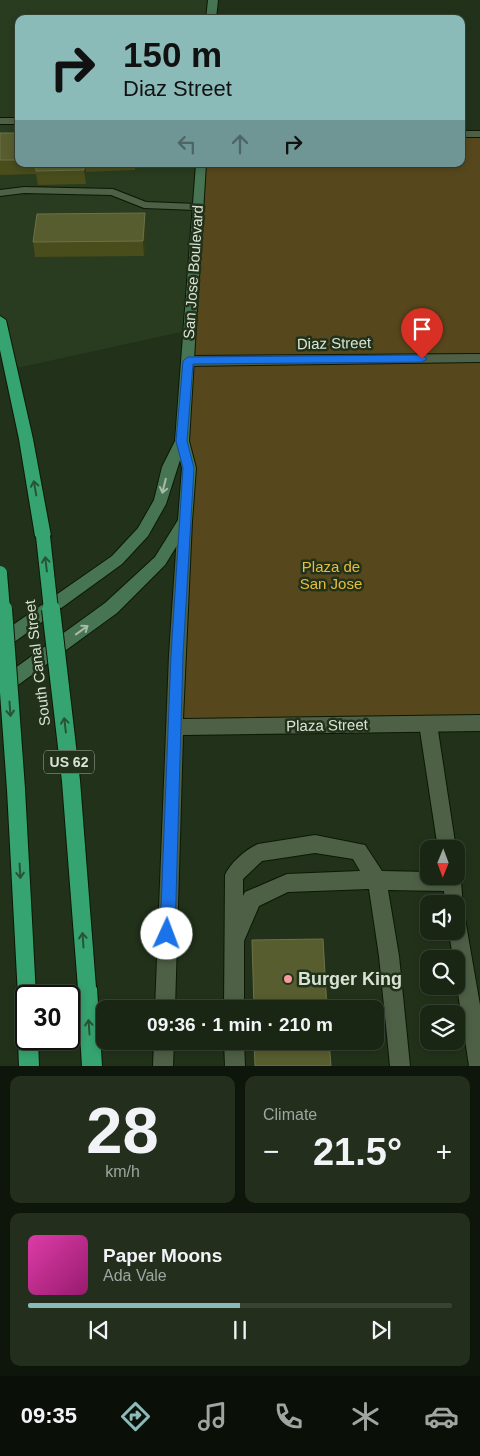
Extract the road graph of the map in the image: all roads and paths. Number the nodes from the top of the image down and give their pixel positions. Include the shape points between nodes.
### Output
1 (213, 0) edge
2 (211, 15) edge
3 (15, 121) edge
4 (0, 122) edge
5 (465, 134) edge
6 (480, 134) edge
7 (201, 167) edge
8 (0, 193) edge
9 (197, 207) junction
10 (0, 320) edge
11 (480, 358) edge
12 (188, 361) junction
13 (6, 370) edge
14 (182, 441) junction
15 (185, 521) junction
16 (0, 572) edge
17 (0, 643) edge
18 (0, 689) edge
19 (480, 723) edge
20 (428, 724) junction
21 (175, 726) junction
22 (446, 840) edge
23 (420, 879) edge
24 (377, 880) junction
25 (234, 940) junction
26 (460, 940) edge
27 (26, 985) edge
28 (165, 1000) edge
29 (234, 1000) edge
30 (28, 1050) edge
31 (164, 1050) edge
32 (234, 1050) edge
33 (29, 1066) edge
34 (92, 1066) edge
35 (163, 1066) edge
36 (235, 1066) edge
37 (400, 1066) edge
38 (479, 1066) edge

1 - 2 street
3 - 4 street
5 - 6 street
7 - 9 street, San Jose Boulevard
8 - 9 street via 24,190 113,192 144,206
9 - 12 street, San Jose Boulevard
10 - 13 highway, South Canal Street / US 62
11 - 12 street, Diaz Street
12 - 14 street, San Jose Boulevard
34 -> 13 highway, South Canal Street / US 62, bridge via 71,781 43,536 26,439
14 - 15 street, San Jose Boulevard via 189,468
14 -> 17 street via 169,467 161,500 143,532 117,560
18 -> 15 street via 111,608 160,561
15 - 21 street, San Jose Boulevard
16 -> 27 highway, South Canal Street, bridge
19 - 20 street, Plaza Street
20 - 21 street, Plaza Street
20 - 22 street
21 - 28 street, San Jose Boulevard
23 - 24 street
24 - 25 street via 287,883 252,899
24 - 25 street via 358,851 315,844 258,853 234,875
24 - 37 street via 389,956
25 - 29 street
26 - 38 street
30 - 33 highway
31 - 35 street
32 - 36 street

